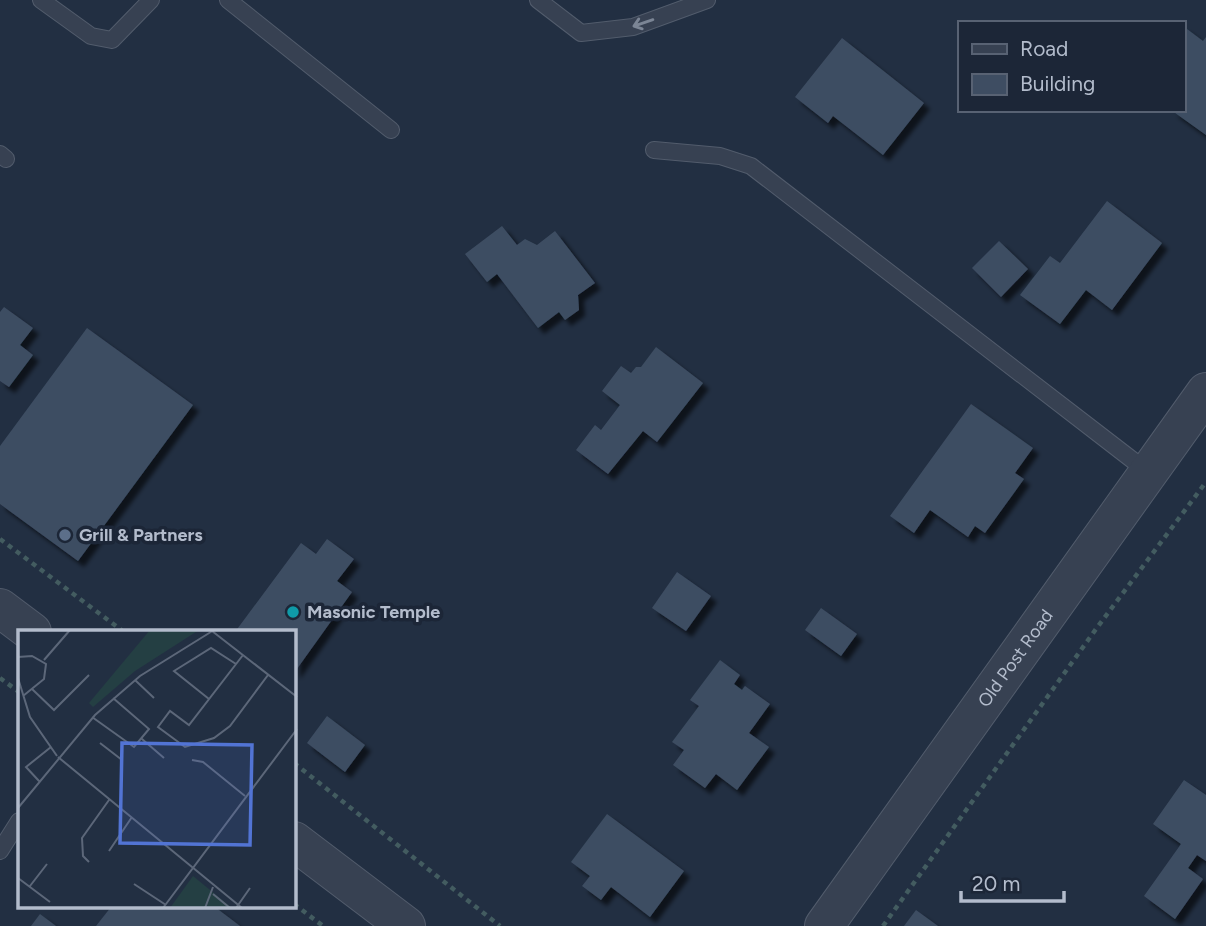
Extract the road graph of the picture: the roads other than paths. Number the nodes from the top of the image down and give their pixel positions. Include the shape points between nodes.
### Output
1 (41, 0) edge
2 (151, 0) edge
3 (228, 0) edge
4 (538, 0) edge
5 (707, 0) edge
6 (391, 130) dead end
7 (654, 150) dead end
8 (1206, 392) edge
9 (1148, 472) junction
10 (0, 608) edge
11 (29, 630) edge
12 (18, 823) edge
13 (296, 843) edge
14 (0, 851) edge
15 (406, 926) edge
16 (824, 926) edge

1 - 2 lane via 91,36 112,40
3 - 6 lane
5 -> 4 lane via 633,27 581,33
7 - 9 lane via 720,156 751,166
8 - 9 street, Old Post Road
9 - 16 street, Old Post Road
10 - 11 street
12 - 14 lane
13 - 15 street

